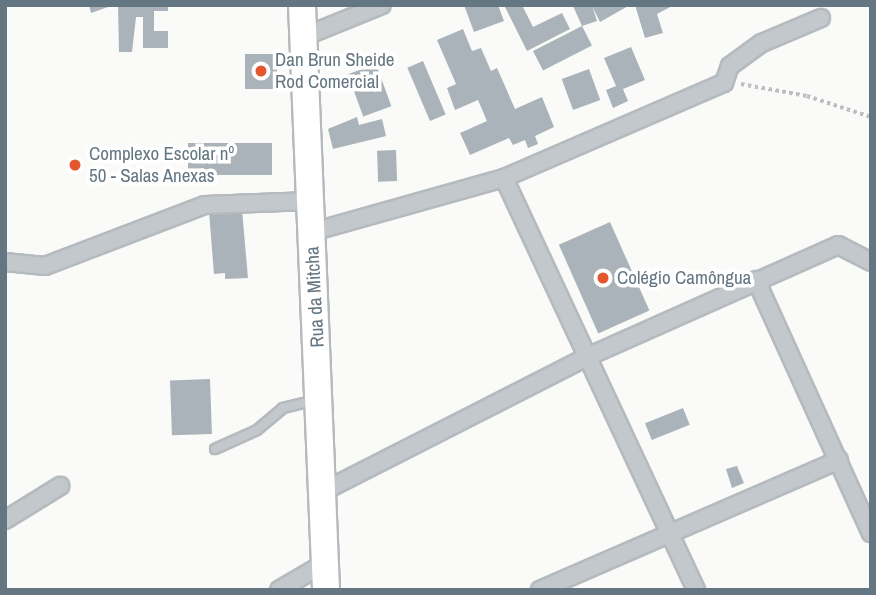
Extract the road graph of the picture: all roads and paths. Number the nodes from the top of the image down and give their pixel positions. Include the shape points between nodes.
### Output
1 (302, 5) edge
2 (383, 5) edge
3 (821, 18) dead end
4 (303, 37) junction
5 (724, 83) junction
6 (871, 117) edge
7 (504, 178) junction
8 (310, 201) junction
9 (312, 232) junction
10 (5, 262) edge
11 (871, 262) edge
12 (756, 280) junction
13 (587, 357) junction
14 (319, 399) junction
15 (215, 449) dead end
16 (839, 460) junction
17 (60, 486) dead end
18 (324, 491) junction
19 (5, 520) edge
20 (671, 532) junction
21 (871, 533) edge
22 (325, 563) junction
23 (279, 590) edge
24 (326, 590) edge
25 (540, 590) edge
26 (696, 590) edge

1 - 4 main road, Rua da Mitcha
2 - 4 street
3 - 5 street via 762,43 730,66
4 - 8 main road, Rua da Mitcha
5 - 6 path via 807,96
5 - 7 street
7 - 9 street
7 - 13 street
8 - 9 main road, Rua da Mitcha
8 - 10 street via 205,205 45,266
9 - 14 main road, Rua da Mitcha
11 - 12 street via 838,245
12 - 13 street
12 - 16 street
13 - 18 street
13 - 20 street
14 - 15 lane via 283,408 257,430
14 - 18 main road, Rua da Mitcha
16 - 20 street
16 - 21 street
17 - 19 street
18 - 22 main road, Rua da Mitcha
20 - 25 street
20 - 26 street
22 - 23 street
22 - 24 main road, Rua da Mitcha

